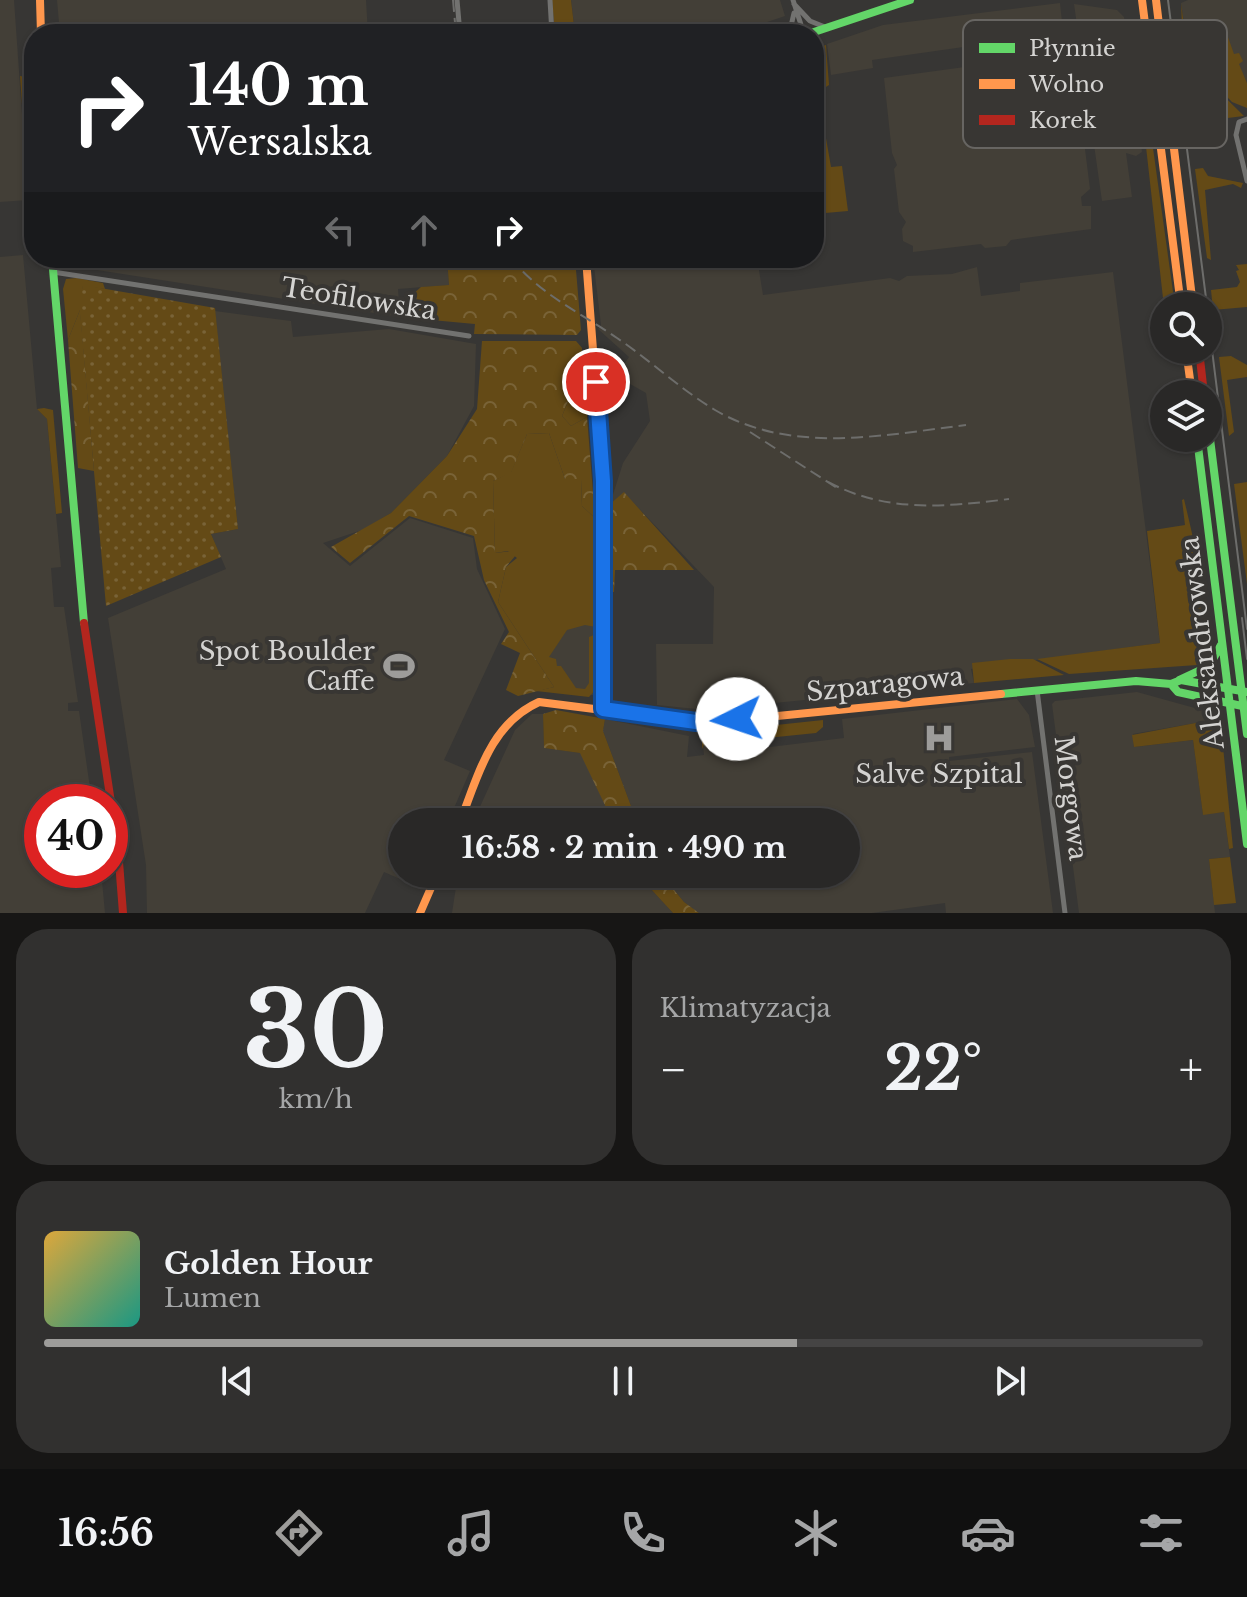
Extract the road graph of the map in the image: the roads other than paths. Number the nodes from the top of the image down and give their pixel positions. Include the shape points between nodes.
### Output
1 (40, 0) edge
2 (457, 0) edge
3 (550, 0) edge
4 (910, 0) edge
5 (1142, 0) edge
6 (1156, 0) edge
7 (793, 2) edge
8 (1145, 20) edge
9 (1158, 20) edge
10 (41, 24) edge
11 (459, 24) edge
12 (551, 24) edge
13 (791, 24) edge
14 (802, 24) edge
15 (819, 24) edge
16 (824, 26) edge
17 (828, 27) junction
18 (824, 28) edge
19 (1247, 119) edge
20 (1161, 148) edge
21 (1174, 148) edge
22 (1247, 181) edge
23 (53, 268) edge
24 (587, 268) edge
25 (53, 272) junction
26 (1179, 292) edge
27 (1191, 292) edge
28 (469, 336) dead end
29 (1199, 452) edge
30 (1212, 452) edge
31 (1221, 645) junction
32 (1175, 682) junction
33 (1226, 687) junction
34 (1037, 689) junction
35 (1244, 692) edge
36 (1228, 704) junction
37 (1245, 707) edge
38 (603, 709) junction
39 (1247, 734) edge
40 (466, 808) edge
41 (1247, 844) edge
42 (431, 888) edge
43 (123, 913) edge
44 (420, 913) edge
45 (1065, 913) edge

1 - 10 street
2 - 11 street
3 - 12 street
4 - 17 street
5 - 8 street
6 - 9 street
7 - 13 street
7 - 14 street
7 - 15 street
16 - 17 street
17 - 18 street
19 - 22 street via 1235,131
20 - 26 street
21 - 27 street
23 - 25 street
24 - 38 street via 603,481
25 - 28 street, Teofilowska
25 - 43 street via 81,600
29 - 31 street, Aleksandrowska
30 - 35 street, Aleksandrowska
31 - 32 street via 1209,666
31 - 33 street, Aleksandrowska
32 - 33 street, Szparagowa
32 - 34 street, Szparagowa
32 - 36 street, Szparagowa via 1178,692
33 - 35 street, Szparagowa
33 - 36 street, Aleksandrowska
34 - 38 street, Szparagowa via 705,723
34 - 45 street, Morgowa
35 - 37 street, Aleksandrowska
36 - 37 street, Szparagowa
36 - 41 street, Aleksandrowska
37 - 39 street, Aleksandrowska
38 - 40 street, Szparagowa via 544,701 513,714 500,731
42 - 44 street

